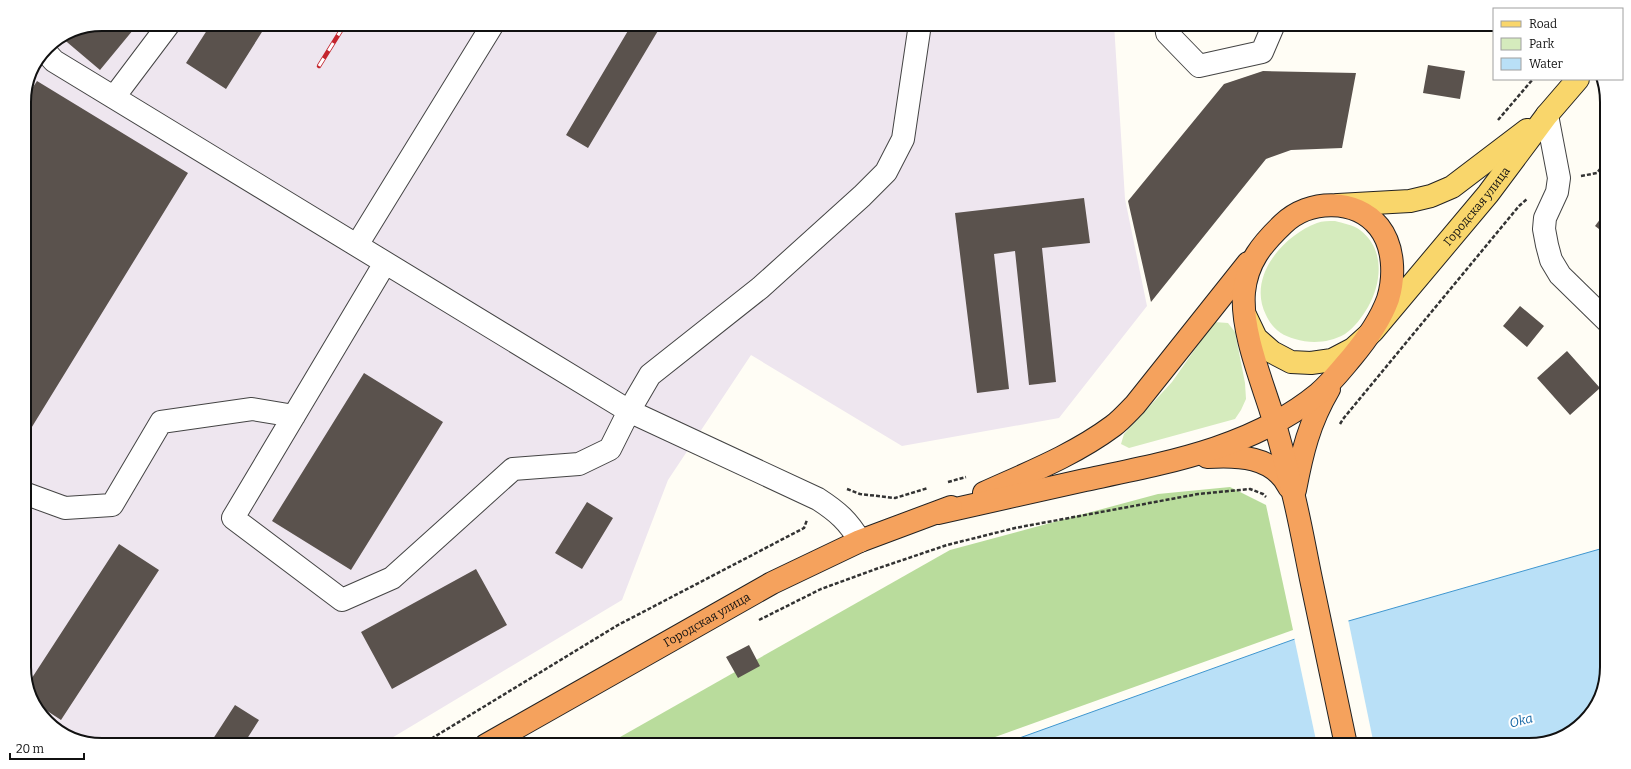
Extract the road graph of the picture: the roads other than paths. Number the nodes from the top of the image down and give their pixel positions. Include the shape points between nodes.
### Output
1 (165, 31) edge
2 (489, 31) edge
3 (919, 31) edge
4 (1167, 31) edge
5 (1271, 31) edge
6 (49, 55) edge
7 (1577, 80) edge
8 (114, 97) junction
9 (1548, 115) junction
10 (1331, 205) junction
11 (357, 245) junction
12 (1258, 251) junction
13 (385, 263) junction
14 (1600, 314) edge
15 (1245, 316) junction
16 (1373, 331) junction
17 (1336, 376) junction
18 (629, 411) junction
19 (294, 416) junction
20 (1275, 424) junction
21 (1159, 464) junction
22 (31, 496) edge
23 (1296, 505) junction
24 (938, 513) junction
25 (860, 541) junction
26 (498, 738) edge
27 (1345, 738) edge

1 - 8 lane
2 - 11 lane
3 - 18 lane via 903,139 886,172 760,288 650,375
4 - 5 lane via 1199,66 1262,52
6 - 8 lane via 54,61
7 - 9 main road, Городская улица
8 - 11 lane
9 - 10 main road via 1452,187 1432,196 1410,201
9 - 14 lane via 1559,178 1557,192 1545,218 1546,245 1560,275
9 - 16 main road, Городская улица via 1488,194
10 - 12 highway via 1303,210 1288,219
10 - 16 highway via 1352,208 1367,216 1378,225 1387,239 1392,272 1390,291
11 - 13 lane
12 - 15 highway via 1247,274 1244,294
12 - 24 highway via 1135,405 1114,425 1058,460
13 - 18 lane
13 - 19 lane
15 - 16 main road, Городская улица via 1256,338 1272,352 1291,362 1332,360 1353,349
15 - 20 highway
16 - 17 highway
17 - 20 highway via 1318,393
17 - 23 highway via 1309,429 1302,454
18 - 19 lane via 610,449 579,464 513,469 392,578 342,600 233,518
18 - 25 lane via 818,499 838,512
19 - 22 lane via 252,409 161,422 112,505 64,508
20 - 21 highway via 1224,445
20 - 23 highway
21 - 23 highway via 1225,456 1264,462 1279,472 1288,483
21 - 24 highway
23 - 27 highway
24 - 25 highway, Городская улица
25 - 26 highway, Городская улица via 772,583

